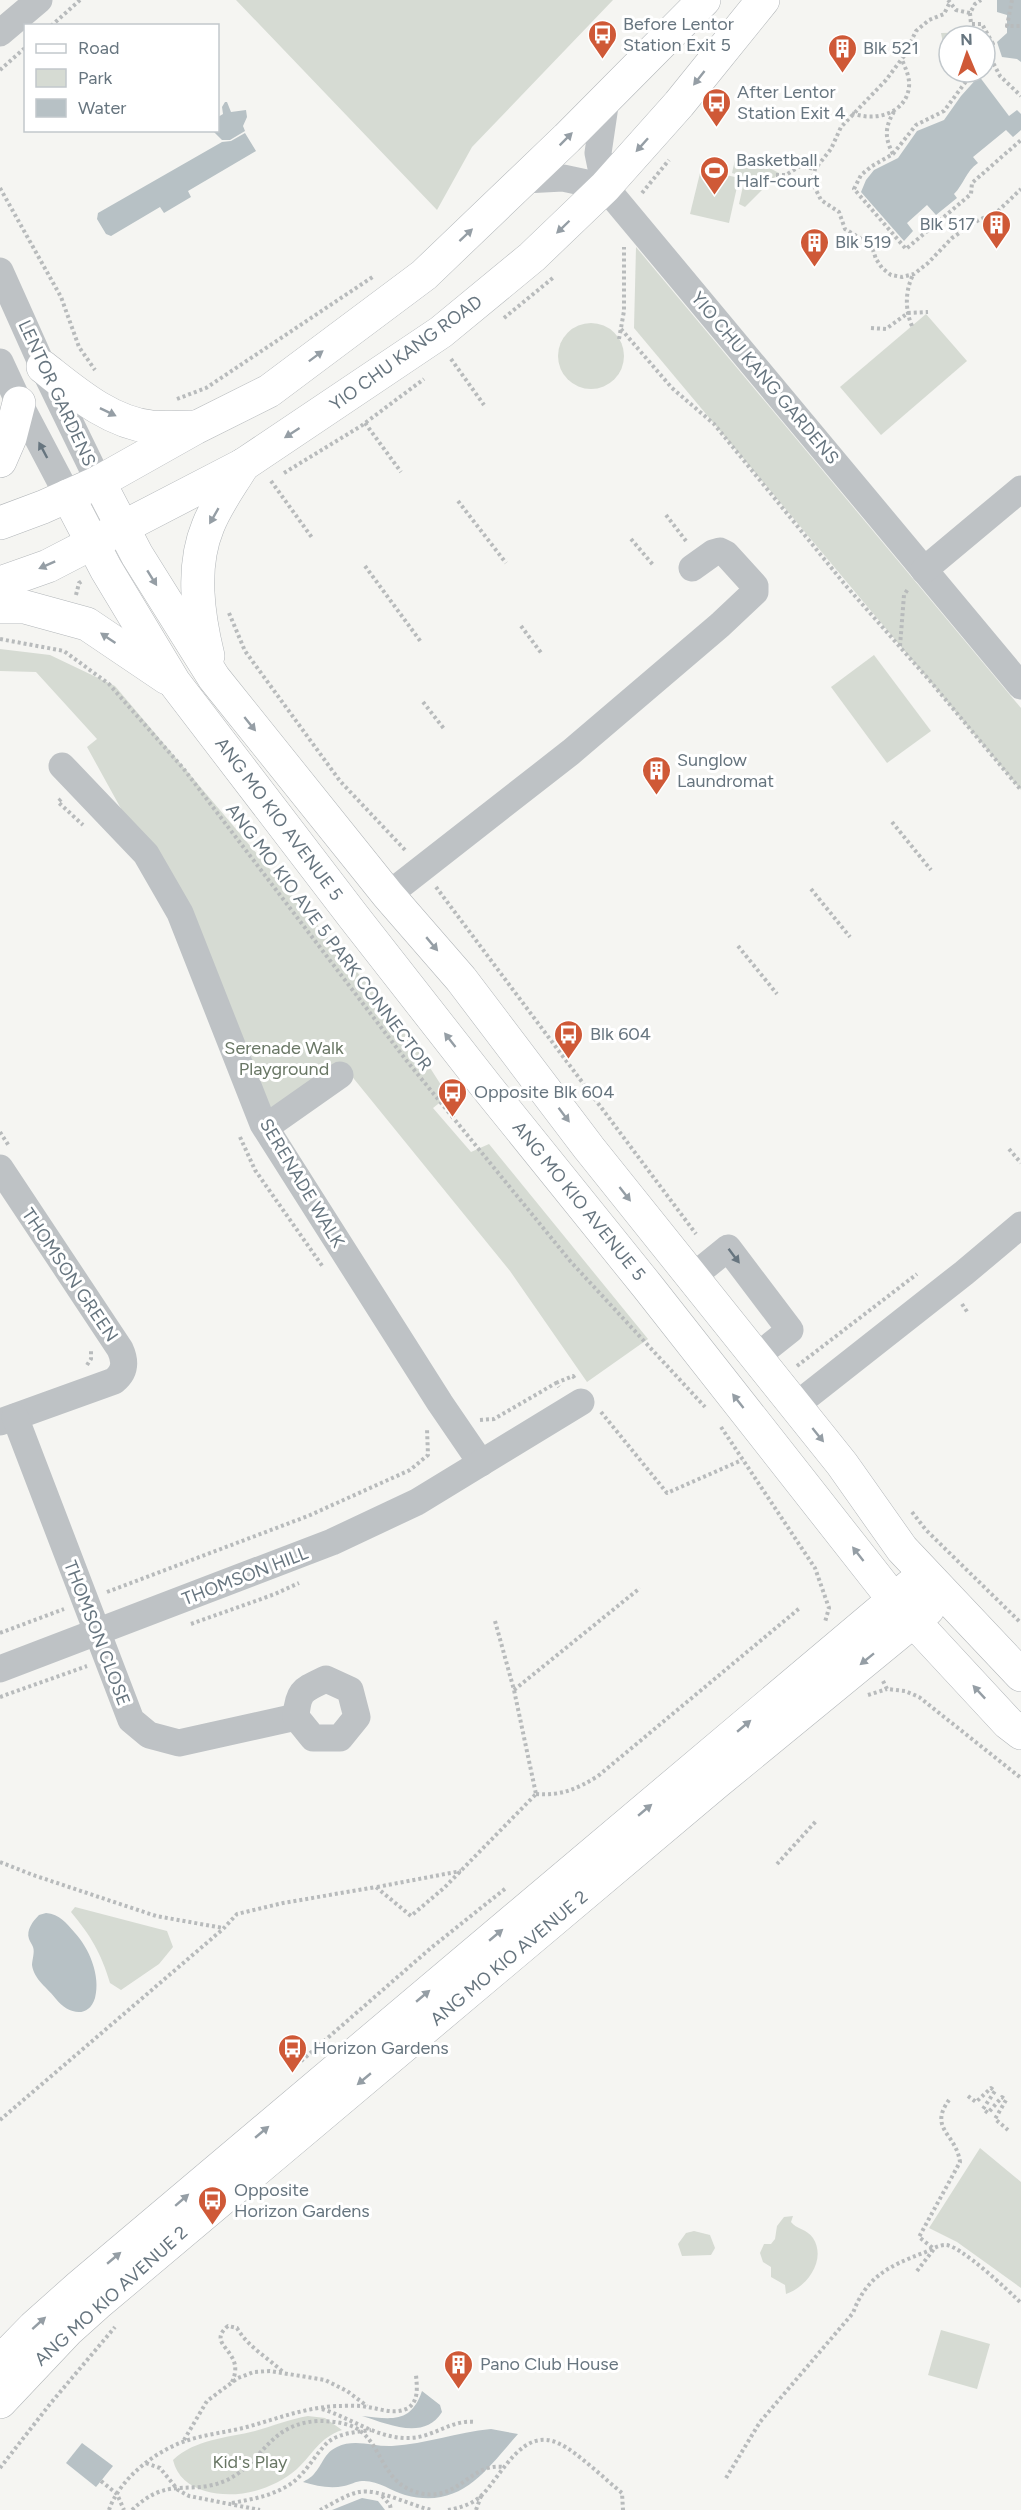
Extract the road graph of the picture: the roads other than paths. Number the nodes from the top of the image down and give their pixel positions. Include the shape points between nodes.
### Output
1 (39, 0) edge
2 (704, 0) edge
3 (763, 0) edge
4 (0, 33) edge
5 (606, 99) junction
6 (524, 180) junction
7 (605, 187) junction
8 (0, 271) edge
9 (0, 362) edge
10 (43, 367) junction
11 (19, 403) junction
12 (195, 428) junction
13 (0, 461) edge
14 (243, 465) junction
15 (99, 482) junction
16 (1021, 489) edge
17 (68, 496) junction
18 (0, 523) edge
19 (122, 528) junction
20 (93, 543) junction
21 (692, 568) dead end
22 (924, 570) junction
23 (0, 583) edge
24 (0, 607) edge
25 (214, 678) junction
26 (174, 682) junction
27 (1021, 687) edge
28 (69, 774) road end
29 (388, 895) junction
30 (340, 1075) dead end
31 (266, 1127) junction
32 (4, 1184) edge
33 (1021, 1225) edge
34 (703, 1268) junction
35 (766, 1349) junction
36 (805, 1398) junction
37 (582, 1399) road end
38 (7, 1420) edge
39 (481, 1464) junction
40 (934, 1583) junction
41 (903, 1611) junction
42 (97, 1633) junction
43 (0, 1669) edge
44 (1021, 1675) edge
45 (296, 1717) dead end
46 (1021, 1733) edge
47 (599, 1866) junction
48 (0, 2362) edge
49 (0, 2402) edge

1 - 4 street
2 - 5 main road
3 -> 7 main road, YIO CHU KANG ROAD
6 -> 5 main road
5 - 7 street, YIO CHU KANG GARDENS via 598,153
6 - 7 street via 563,178
12 -> 6 main road via 269,391 415,282
7 -> 14 main road, YIO CHU KANG ROAD via 532,257 441,332
7 - 22 street, YIO CHU KANG GARDENS
8 - 10 street, LENTOR GARDENS
9 - 11 street, LENTOR GARDENS
10 -> 12 main road via 88,403 117,417 150,427
10 - 15 street, LENTOR GARDENS
11 - 13 main road
17 -> 11 street, LENTOR GARDENS
12 - 15 main road
14 - 19 main road, YIO CHU KANG ROAD
14 -> 25 main road via 208,526 200,554 198,596
15 - 17 main road
15 - 19 main road, ANG MO KIO AVENUE 5
16 - 22 street
17 - 18 main road
17 - 20 main road, ANG MO KIO AVENUE 5
19 - 20 main road, YIO CHU KANG ROAD
19 -> 25 main road, ANG MO KIO AVENUE 5
20 -> 23 main road, YIO CHU KANG ROAD via 48,566
20 - 26 main road, ANG MO KIO AVENUE 5
21 - 29 street via 720,551 755,586 755,592 572,752
22 - 27 street, YIO CHU KANG GARDENS
26 -> 24 main road via 87,624 25,607
25 -> 29 main road, ANG MO KIO AVENUE 5
41 -> 26 main road, ANG MO KIO AVENUE 5 via 486,1086
28 - 31 street, SERENADE WALK via 146,854 180,913
29 -> 34 main road, ANG MO KIO AVENUE 5 via 461,978 589,1148
30 - 31 street
31 - 39 street, SERENADE WALK
32 - 38 street, THOMSON GREEN via 120,1349 124,1368 114,1381
33 - 36 street
34 - 35 main road, ANG MO KIO AVENUE 5
34 -> 35 street via 728,1248 790,1330
35 - 36 main road, ANG MO KIO AVENUE 5
36 -> 40 main road, ANG MO KIO AVENUE 5 via 842,1464 902,1549
37 - 39 street
38 - 42 street, THOMSON CLOSE
39 - 42 street, THOMSON HILL via 417,1502 332,1542
40 - 41 main road, ANG MO KIO AVENUE 2
40 - 44 main road, ANG MO KIO AVENUE 5
46 -> 41 main road, ANG MO KIO AVENUE 5
41 - 47 main road, ANG MO KIO AVENUE 2
42 - 43 street, THOMSON HILL
42 - 45 street, THOMSON CLOSE via 131,1720 149,1735 179,1743
48 -> 47 main road, ANG MO KIO AVENUE 2 via 80,2286
47 -> 49 main road, ANG MO KIO AVENUE 2 via 97,2304

